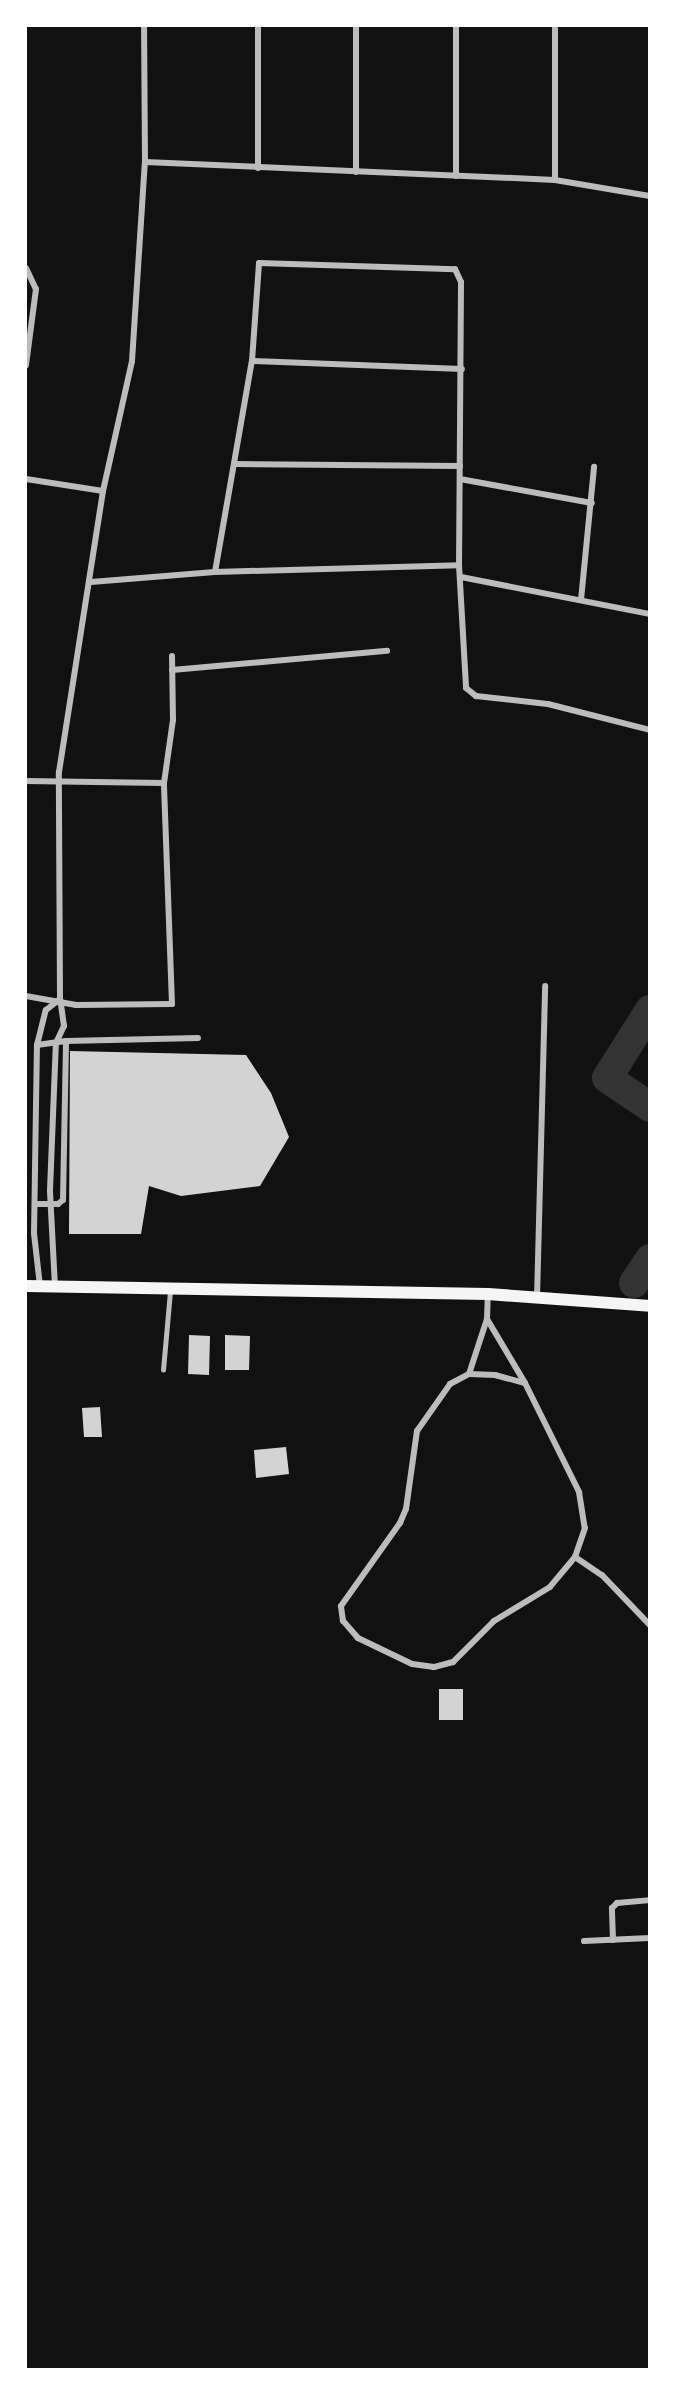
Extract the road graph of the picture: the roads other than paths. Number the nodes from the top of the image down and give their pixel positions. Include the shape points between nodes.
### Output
1 (144, 26) edge
2 (258, 26) edge
3 (356, 26) edge
4 (456, 26) edge
5 (555, 26) edge
6 (145, 162) junction
7 (258, 168) junction
8 (356, 172) junction
9 (456, 176) junction
10 (555, 180) junction
11 (650, 196) edge
12 (26, 268) edge
13 (252, 361) junction
14 (26, 365) edge
15 (462, 369) junction
16 (235, 464) junction
17 (460, 466) junction
18 (594, 467) dead end
19 (26, 479) edge
20 (460, 479) junction
21 (103, 491) junction
22 (592, 503) junction
23 (459, 565) junction
24 (215, 572) junction
25 (461, 577) junction
26 (91, 582) junction
27 (581, 600) junction
28 (650, 614) edge
29 (387, 651) dead end
30 (172, 656) dead end
31 (172, 670) junction
32 (650, 730) edge
33 (60, 779) junction
34 (26, 782) edge
35 (164, 783) junction
36 (545, 986) dead end
37 (26, 996) edge
38 (60, 999) junction
39 (198, 1038) dead end
40 (66, 1041) junction
41 (56, 1043) junction
42 (37, 1045) junction
43 (36, 1204) junction
44 (50, 1204) junction
45 (40, 1286) junction
46 (26, 1287) edge
47 (56, 1287) junction
48 (170, 1288) junction
49 (488, 1294) junction
50 (537, 1298) junction
51 (650, 1306) edge
52 (487, 1319) junction
53 (163, 1370) dead end
54 (469, 1374) junction
55 (525, 1383) junction
56 (575, 1557) junction
57 (650, 1625) edge
58 (650, 1900) edge
59 (650, 1938) edge
60 (613, 1940) junction
61 (584, 1941) dead end

1 - 6 street
2 - 7 street
3 - 8 street
4 - 9 street
5 - 10 street
6 - 7 street
6 - 21 street via 132,361
7 - 8 street
8 - 9 street
9 - 10 street
10 - 11 street
12 - 14 street via 36,289
13 - 15 street
13 - 15 street via 259,263 458,270
13 - 16 street
15 - 17 street
16 - 17 street
16 - 24 street
17 - 20 street
18 - 22 street
19 - 21 street
20 - 22 street
20 - 23 street
21 - 26 street
22 - 27 street
23 - 24 street
23 - 25 street
24 - 26 street
25 - 27 street
25 - 32 street via 468,691 480,697 548,704
26 - 33 street via 65,726
27 - 28 street
29 - 31 street
30 - 31 street
31 - 35 street via 173,720
33 - 34 street
33 - 35 street
33 - 38 street
35 - 38 street via 172,1004 76,1005
36 - 50 street
37 - 38 street
38 - 41 street via 64,1026
38 - 42 street via 46,1010
39 - 40 street
40 - 41 street
40 - 44 street via 63,1200
41 - 42 street
41 - 44 street
42 - 43 street
43 - 44 street
43 - 45 street via 34,1233
44 - 47 street
45 - 46 main road
45 - 47 main road
47 - 48 main road
48 - 49 main road
48 - 53 lane
49 - 50 main road
49 - 52 street
50 - 51 main road
52 - 54 street
52 - 55 street
54 - 55 street via 495,1375
54 - 56 street via 446,1389 417,1431 406,1509 341,1606 343,1621 358,1638 412,1664 434,1667 453,1662 494,1621 550,1587
55 - 56 street via 579,1492 585,1528
56 - 57 street via 602,1575
58 - 60 street via 616,1903 612,1908
59 - 60 street
60 - 61 street

